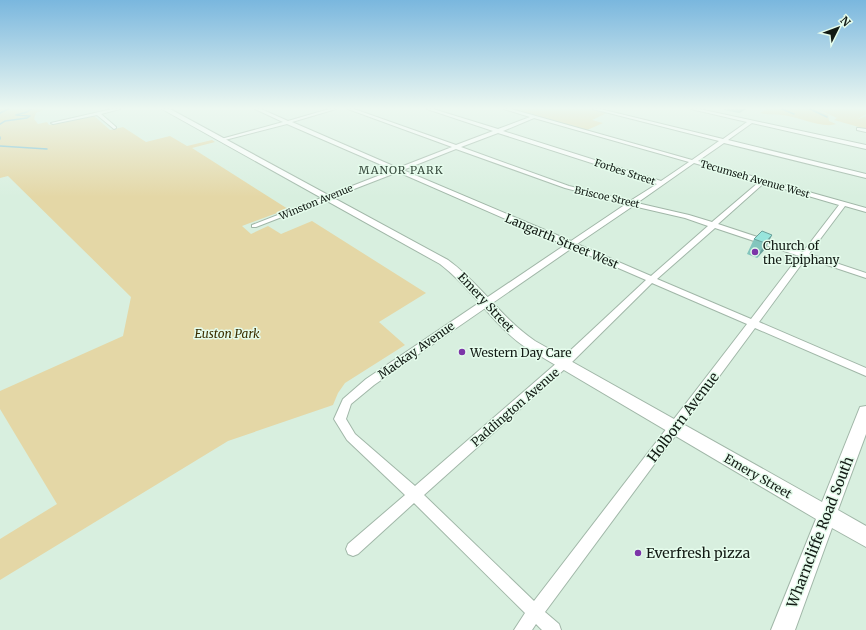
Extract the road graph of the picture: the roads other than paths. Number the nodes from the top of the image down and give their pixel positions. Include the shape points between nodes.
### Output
1 (220, 138) edge
2 (229, 138) edge
3 (325, 138) edge
4 (431, 138) edge
5 (480, 138) edge
6 (521, 138) edge
7 (610, 138) edge
8 (713, 138) edge
9 (727, 138) edge
10 (826, 138) edge
11 (223, 140) junction
12 (723, 141) junction
13 (866, 147) edge
14 (457, 148) junction
15 (694, 162) junction
16 (399, 170) junction
17 (866, 176) edge
18 (763, 181) junction
19 (662, 184) junction
20 (329, 198) junction
21 (632, 203) junction
22 (843, 204) junction
23 (866, 210) edge
24 (714, 224) junction
25 (254, 226) dead end
26 (570, 244) junction
27 (804, 254) junction
28 (866, 276) edge
29 (651, 280) junction
30 (485, 302) junction
31 (752, 323) junction
32 (563, 364) junction
33 (866, 372) edge
34 (866, 412) edge
35 (674, 428) junction
36 (415, 495) junction
37 (826, 515) junction
38 (866, 537) edge
39 (352, 549) dead end
40 (535, 613) junction
41 (522, 630) edge
42 (553, 630) edge
43 (783, 630) edge

1 - 11 street, Emery Street
2 - 11 street
3 - 16 street, Langarth Street West
4 - 14 street, Briscoe Street
5 - 14 street, Winston Avenue
6 - 19 street, Forbes Street
7 - 15 street, Tecumseh Avenue West
8 - 12 street
9 - 12 street, Mackay Avenue
10 - 13 street
11 - 20 street, Emery Street
12 - 15 street, Mackay Avenue
12 - 17 street
14 - 16 street, Winston Avenue
14 - 21 street, Briscoe Street via 567,187
15 - 18 street, Tecumseh Avenue West
15 - 19 street, Mackay Avenue
16 - 20 street, Winston Avenue
16 - 26 street, Langarth Street West
18 - 22 street, Tecumseh Avenue West
18 - 24 street, Paddington Avenue
19 - 21 street, Mackay Avenue
20 - 25 street, Winston Avenue
20 - 30 street, Emery Street via 456,270
21 - 24 street, Briscoe Street
21 - 26 street, Mackay Avenue
22 - 23 street, Tecumseh Avenue West
22 - 27 street, Holborn Avenue
24 - 27 street, Briscoe Street
24 - 29 street, Paddington Avenue
26 - 29 street, Langarth Street West
26 - 30 street, Mackay Avenue
27 - 28 street, Briscoe Street
27 - 31 street, Holborn Avenue
29 - 31 street, Langarth Street West
29 - 32 street, Paddington Avenue
30 - 32 street, Emery Street via 521,338
30 - 36 street, Mackay Avenue via 370,382 347,402 340,419 351,437
31 - 33 street, Langarth Street West
31 - 35 street, Holborn Avenue
32 - 35 street, Emery Street
32 - 36 street, Paddington Avenue
34 - 37 street, Wharncliffe Road South
35 - 37 street, Emery Street
35 - 40 street, Holborn Avenue
36 - 39 street, Paddington Avenue
36 - 40 street, Mackay Avenue
37 - 38 street, Emery Street
37 - 43 street, Wharncliffe Road South
40 - 41 street, Holborn Avenue
40 - 42 street, Mackay Avenue

